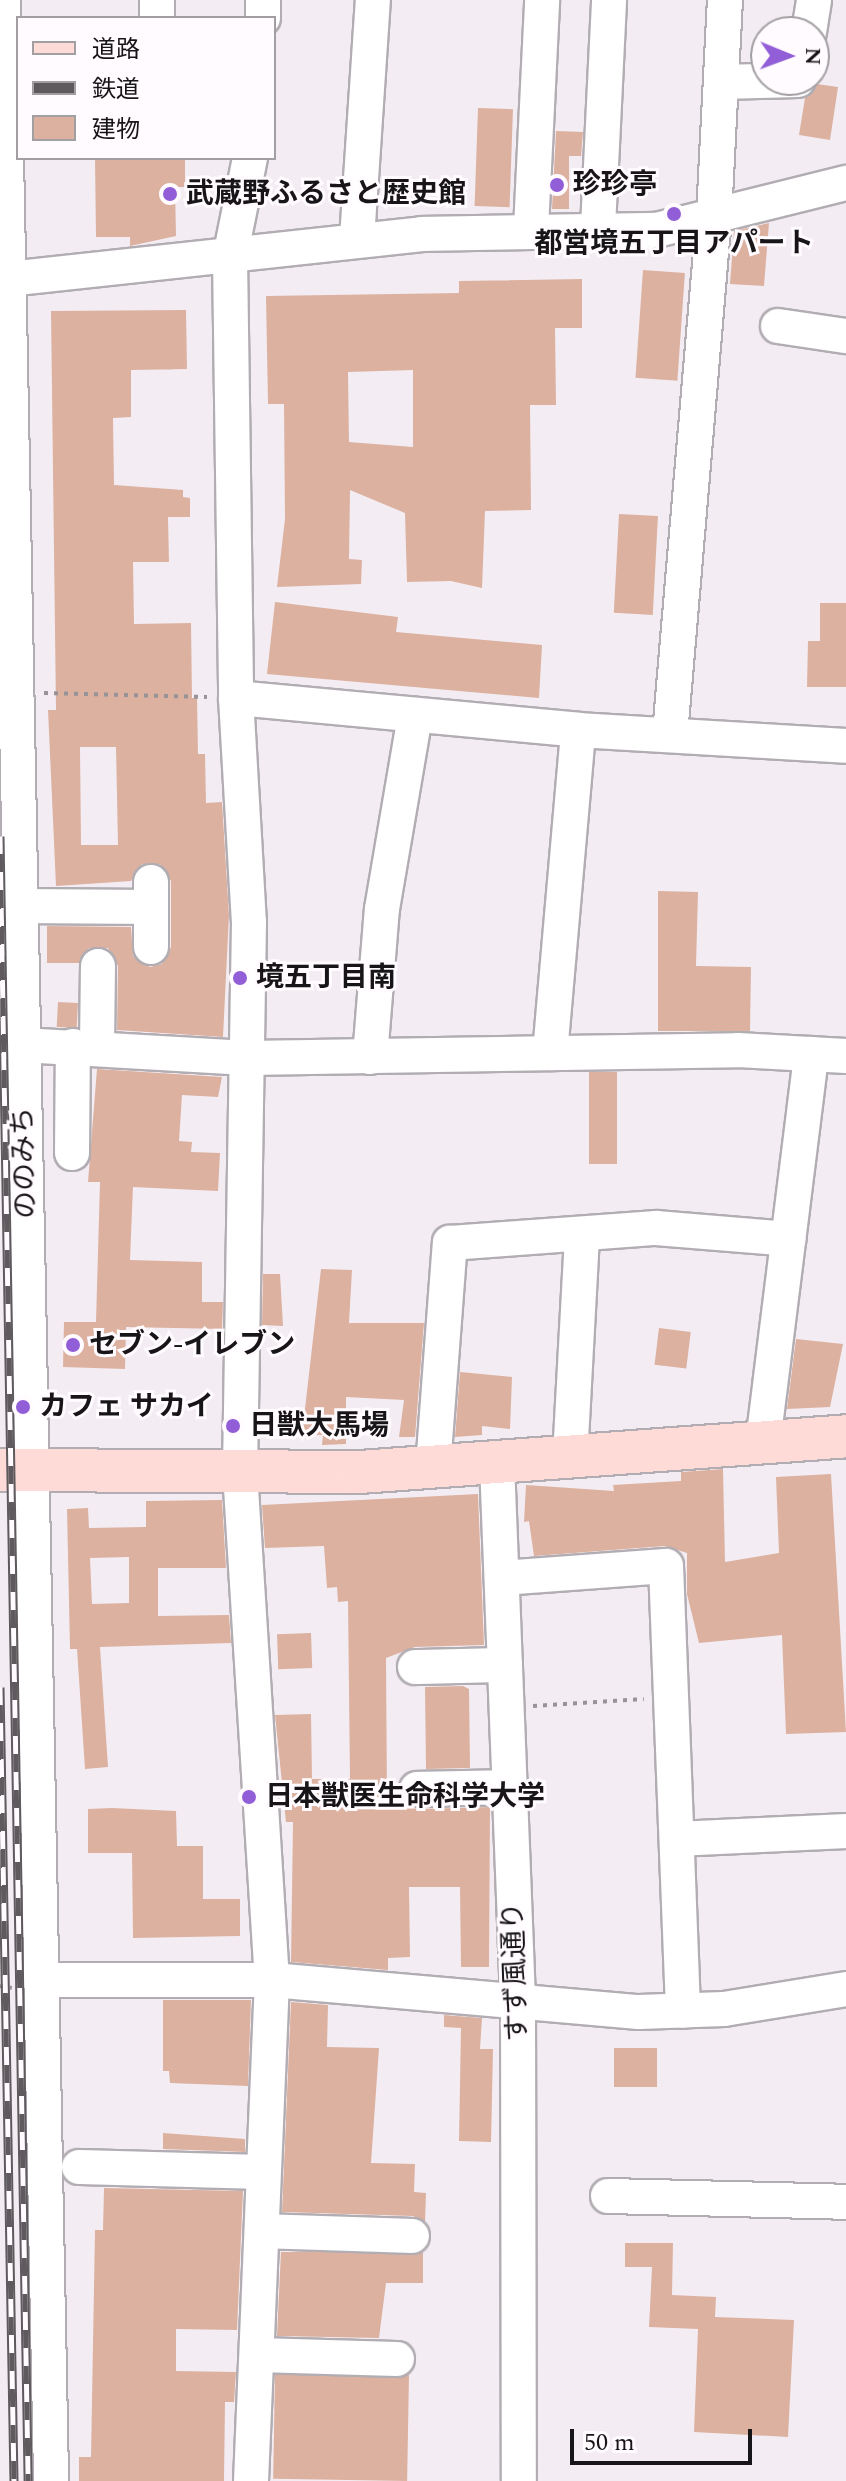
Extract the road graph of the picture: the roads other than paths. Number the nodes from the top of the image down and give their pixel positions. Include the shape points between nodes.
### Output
1 (3, 0) edge
2 (373, 0) edge
3 (542, 0) edge
4 (609, 0) edge
5 (725, 0) edge
6 (750, 81) edge
7 (721, 82) junction
8 (250, 160) edge
9 (844, 173) edge
10 (714, 216) junction
11 (598, 227) junction
12 (531, 229) junction
13 (357, 239) junction
14 (230, 257) junction
15 (5, 279) edge
16 (778, 326) dead end
17 (846, 336) edge
18 (236, 698) junction
19 (415, 715) junction
20 (578, 730) junction
21 (670, 734) junction
22 (846, 746) edge
23 (20, 906) junction
24 (151, 947) dead end
25 (98, 966) dead end
26 (22, 1045) junction
27 (85, 1046) junction
28 (550, 1053) junction
29 (811, 1054) junction
30 (846, 1056) edge
31 (370, 1057) junction
32 (247, 1058) junction
33 (72, 1153) dead end
34 (582, 1235) junction
35 (789, 1239) junction
36 (846, 1436) edge
37 (763, 1442) junction
38 (570, 1458) junction
39 (497, 1463) junction
40 (433, 1467) junction
41 (17, 1470) edge
42 (240, 1472) junction
43 (502, 1578) junction
44 (505, 1665) junction
45 (415, 1667) dead end
46 (510, 1787) junction
47 (417, 1789) dead end
48 (846, 1831) edge
49 (677, 1839) junction
50 (42, 1980) junction
51 (272, 1980) junction
52 (846, 1989) edge
53 (518, 1999) junction
54 (683, 2011) junction
55 (79, 2167) dead end
56 (263, 2172) junction
57 (608, 2196) dead end
58 (846, 2202) edge
59 (262, 2231) junction
60 (412, 2236) dead end
61 (257, 2355) junction
62 (397, 2359) dead end
63 (51, 2481) edge
64 (251, 2481) edge
65 (519, 2481) edge

1 - 15 street, ののみち
2 - 13 street
3 - 12 street
4 - 11 street
5 - 7 street
6 - 7 street
7 - 10 street
8 - 14 street
9 - 10 street
10 - 11 street via 657,230
10 - 21 street
11 - 12 street
12 - 13 street
13 - 14 street
14 - 15 street
14 - 18 street
15 - 23 street, ののみち
16 - 17 street
18 - 19 street
18 - 32 street via 249,922
19 - 20 street
19 - 31 street via 382,909
20 - 21 street
20 - 28 street
21 - 22 street
23 - 24 street via 151,895
23 - 26 street, ののみち
25 - 27 street
26 - 27 street
26 - 41 street, ののみち
27 - 32 street
27 - 33 street
28 - 29 street
28 - 31 street
29 - 30 street
29 - 35 street
31 - 32 street
32 - 42 street
34 - 35 street via 656,1228
34 - 38 street
34 - 40 street via 450,1243
35 - 37 street
36 - 37 main road
37 - 38 main road
38 - 39 main road
39 - 40 main road
39 - 43 street, すず風通り
40 - 42 main road
41 - 42 main road
41 - 50 street, ののみち
42 - 51 street
43 - 44 street, すず風通り
43 - 49 street via 666,1566
44 - 45 street
44 - 46 street, すず風通り
46 - 47 street
46 - 53 street, すず風通り
48 - 49 street
49 - 54 street
50 - 51 street
50 - 63 street, ののみち
51 - 53 street
51 - 56 street
52 - 54 street
53 - 54 street
53 - 65 street, すず風通り
55 - 56 street
56 - 59 street
57 - 58 street
59 - 60 street
59 - 61 street
61 - 62 street
61 - 64 street

